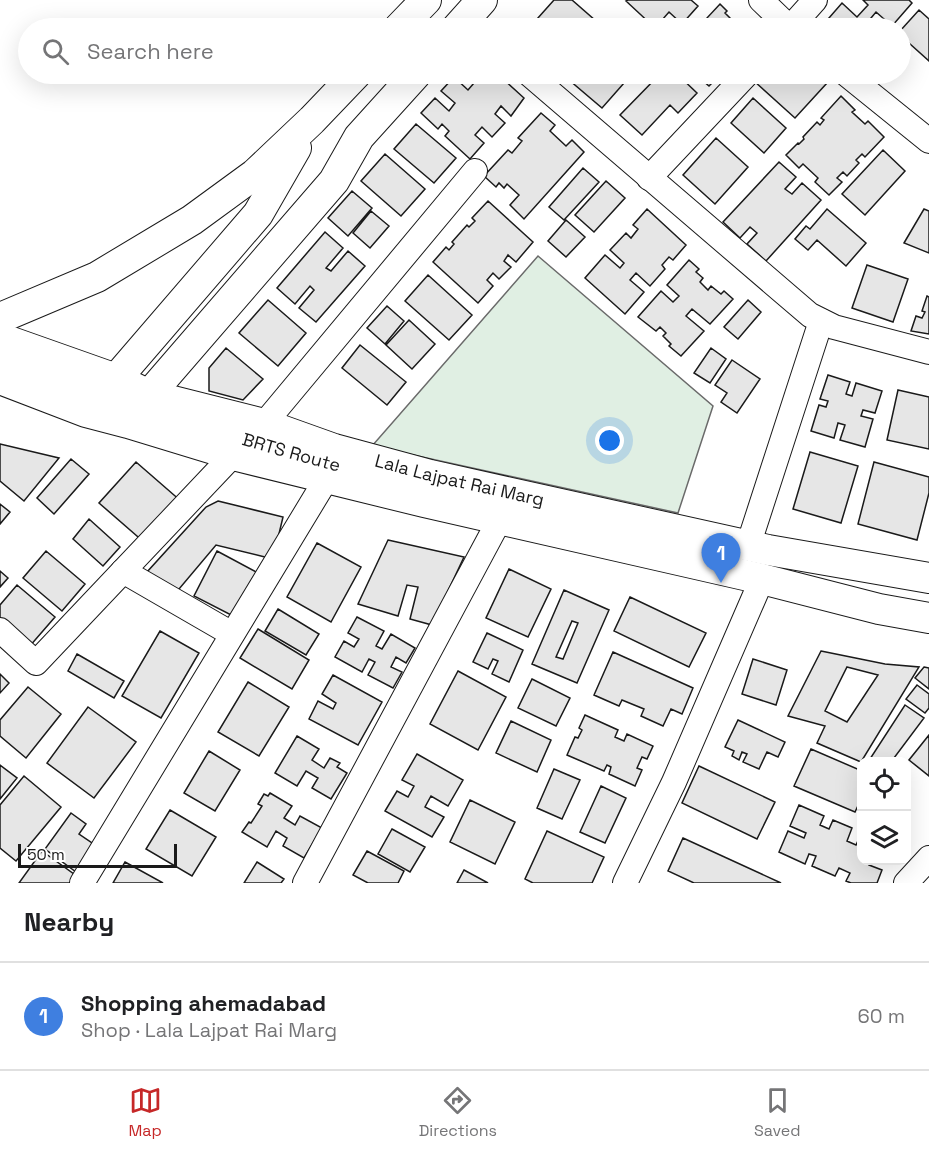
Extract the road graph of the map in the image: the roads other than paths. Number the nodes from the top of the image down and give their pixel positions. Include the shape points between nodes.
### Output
1 (426, 0) edge
2 (761, 0) edge
3 (815, 0) edge
4 (409, 18) edge
5 (780, 18) edge
6 (799, 18) edge
7 (346, 84) edge
8 (407, 84) edge
9 (541, 84) edge
10 (738, 84) edge
11 (858, 84) edge
12 (335, 96) junction
13 (312, 120) junction
14 (369, 126) junction
15 (929, 141) edge
16 (476, 171) dead end
17 (650, 178) junction
18 (0, 318) edge
19 (821, 321) junction
20 (0, 338) edge
21 (929, 352) edge
22 (0, 359) edge
23 (0, 379) edge
24 (101, 395) junction
25 (139, 409) junction
26 (264, 424) junction
27 (233, 455) junction
28 (327, 478) junction
29 (500, 519) junction
30 (748, 546) junction
31 (123, 571) junction
32 (929, 578) edge
33 (762, 579) junction
34 (929, 591) edge
35 (929, 618) edge
36 (0, 630) edge
37 (232, 634) junction
38 (929, 858) edge
39 (82, 883) edge
40 (305, 883) edge
41 (625, 883) edge
42 (906, 883) edge

1 - 4 main road
2 - 5 street
3 - 6 street
7 - 12 main road
8 - 14 main road
9 - 17 street
10 - 17 street
11 - 15 street
12 - 13 main road
12 - 14 main road
13 - 18 main road via 255,174 192,220 97,277
13 - 24 main road via 258,214
14 - 25 main road via 334,181
16 - 26 street
17 - 19 street
19 - 21 street
19 - 30 street
20 - 24 main road, Lala Lajpat Rai Marg
22 - 24 street
23 - 24 main road, Lala Lajpat Rai Marg
24 - 25 main road, Lala Lajpat Rai Marg
24 - 25 main road, Lala Lajpat Rai Marg
25 - 26 main road, Lala Lajpat Rai Marg
25 - 27 main road, Lala Lajpat Rai Marg
25 - 34 street, BRTS Route via 480,502
26 - 30 main road, Lala Lajpat Rai Marg via 430,475
27 - 28 main road, Lala Lajpat Rai Marg
27 - 31 street
28 - 29 main road, Lala Lajpat Rai Marg
28 - 37 street
29 - 33 main road, Lala Lajpat Rai Marg
29 - 40 street
30 - 32 main road, Lala Lajpat Rai Marg
31 - 36 street via 36,663
31 - 37 street
33 - 35 main road, Lala Lajpat Rai Marg
33 - 41 street via 674,782
37 - 39 street
38 - 42 street

